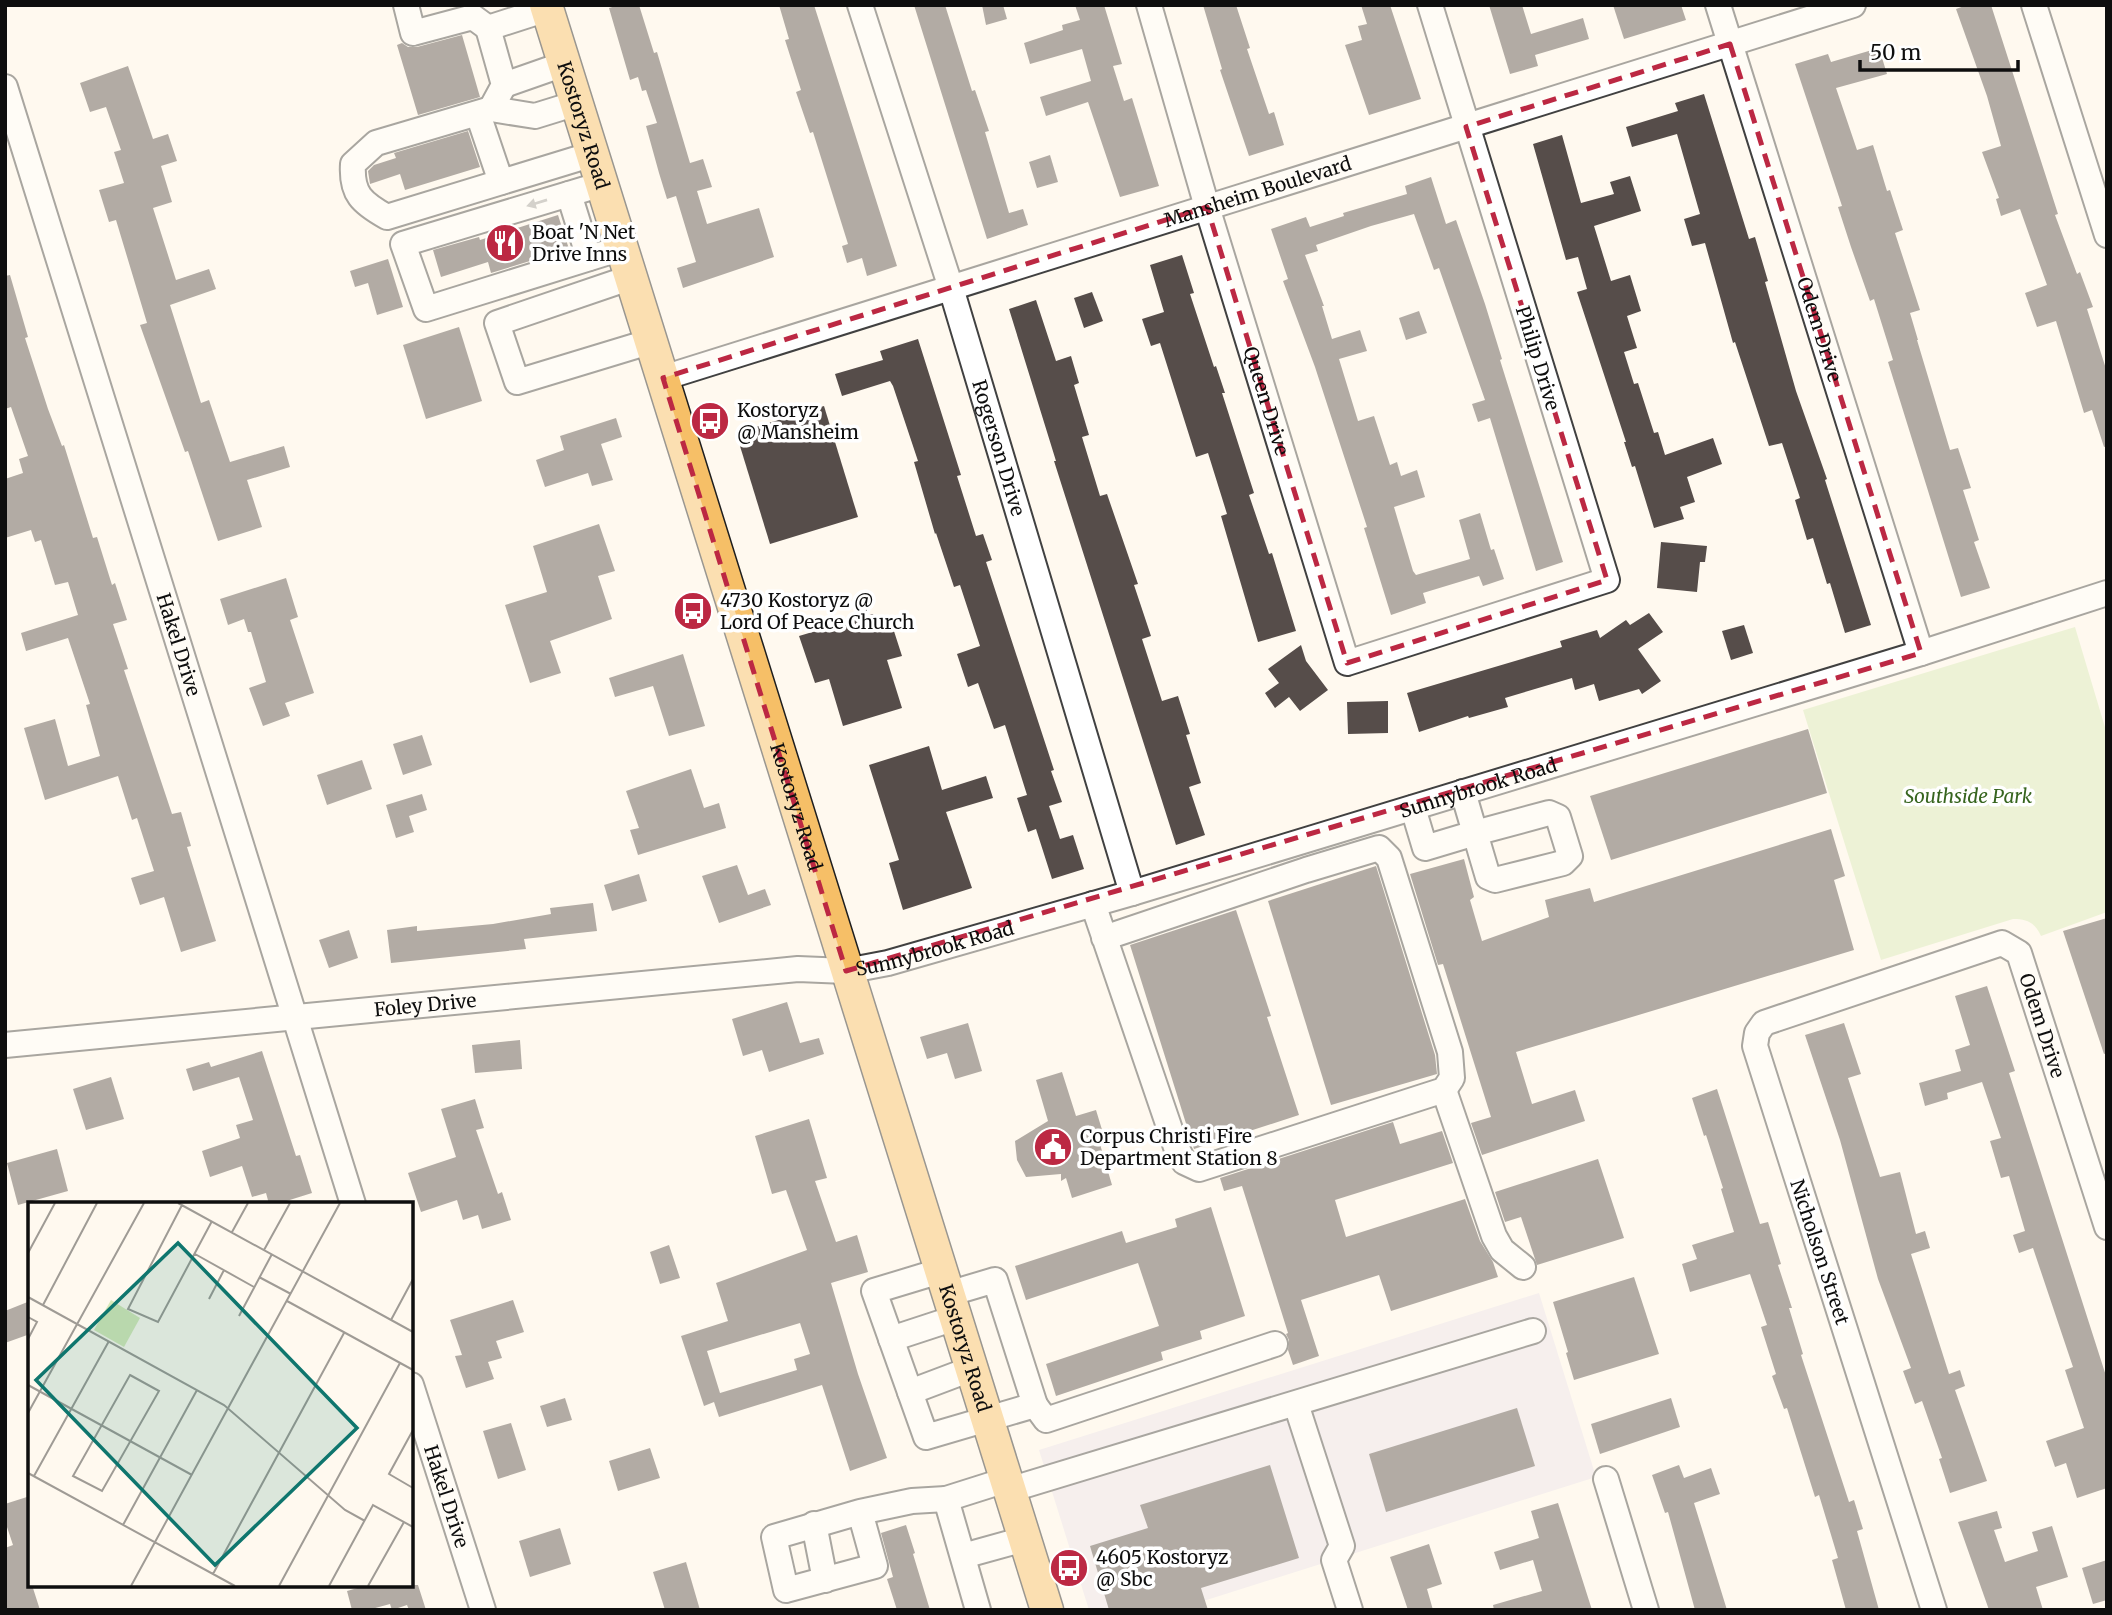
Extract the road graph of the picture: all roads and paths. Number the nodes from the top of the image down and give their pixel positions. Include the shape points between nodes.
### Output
1 (406, 5) edge
2 (860, 5) edge
3 (1149, 5) edge
4 (1430, 5) edge
5 (1718, 5) edge
6 (1853, 5) edge
7 (2034, 5) edge
8 (547, 7) edge
9 (496, 18) edge
10 (1730, 44) junction
11 (565, 64) junction
12 (504, 85) junction
13 (5, 87) edge
14 (577, 103) junction
15 (485, 111) junction
16 (1466, 127) junction
17 (597, 169) junction
18 (501, 182) junction
19 (569, 194) junction
20 (1207, 207) junction
21 (2107, 235) edge
22 (589, 258) junction
23 (627, 262) junction
24 (951, 288) junction
25 (652, 341) junction
26 (663, 378) junction
27 (2107, 593) edge
28 (1477, 620) joint
29 (1921, 653) junction
30 (1463, 792) junction
31 (1413, 808) junction
32 (1132, 893) junction
33 (1093, 904) junction
34 (1104, 938) junction
35 (846, 971) junction
36 (1890, 980) joint
37 (294, 1018) junction
38 (5, 1045) edge
39 (1444, 1090) junction
40 (352, 1202) edge
41 (2107, 1227) edge
42 (1523, 1267) dead end
43 (948, 1294) junction
44 (1533, 1331) dead end
45 (891, 1339) junction
46 (1275, 1344) dead end
47 (971, 1369) junction
48 (413, 1391) edge
49 (910, 1392) junction
50 (1296, 1404) junction
51 (1035, 1405) junction
52 (988, 1420) junction
53 (1606, 1479) dead end
54 (1008, 1485) junction
55 (947, 1499) junction
56 (860, 1512) junction
57 (814, 1524) junction
58 (1024, 1539) junction
59 (963, 1556) junction
60 (825, 1580) junction
61 (483, 1610) edge
62 (978, 1610) edge
63 (1047, 1610) edge
64 (1350, 1610) edge
65 (1646, 1610) edge
66 (1934, 1610) edge

1 - 9 street via 413,33 473,18
2 - 24 street, Rogerson Drive
3 - 20 street, Queen Drive
4 - 16 street, Philip Drive
5 - 10 street, Odem Drive
6 - 10 street, Mansheim Boulevard
7 - 21 street
8 - 9 street
8 - 11 main road, Kostoryz Road
9 - 12 street
10 - 16 street, Mansheim Boulevard
10 - 29 street, Odem Drive
11 - 12 street
11 - 14 main road, Kostoryz Road
12 - 15 street
13 - 37 street, Hakel Drive
14 - 15 street via 535,116
14 - 17 main road, Kostoryz Road
15 - 18 street
15 - 18 street via 376,144 353,164 352,178 356,193 387,217
16 - 20 street, Mansheim Boulevard
16 - 28 street, Philip Drive via 1607,580
17 - 18 street
17 - 19 street
17 - 23 main road, Kostoryz Road
19 - 22 street
19 -> 22 street via 403,244 426,309
20 - 24 street, Mansheim Boulevard
20 - 28 street, Queen Drive via 1346,663
22 - 23 street
23 - 25 main road, Kostoryz Road
23 - 25 street via 497,323 517,382
24 - 26 street, Mansheim Boulevard
24 - 32 street, Rogerson Drive
25 - 26 main road, Kostoryz Road
26 - 35 main road, Kostoryz Road
27 - 29 street, Sunnybrook Road
29 - 30 street, Sunnybrook Road
30 - 31 street, Sunnybrook Road
30 - 31 street via 1475,833 1426,848
31 - 32 street, Sunnybrook Road
32 - 33 street, Sunnybrook Road
33 - 34 street
33 - 35 street, Sunnybrook Road
34 - 39 street via 1177,1147 1184,1162 1199,1169
34 - 39 street via 1379,848 1390,858 1450,1052 1452,1077
35 - 37 street, Foley Drive via 797,970
35 - 43 main road, Kostoryz Road
36 - 41 street, Odem Drive via 2002,943 2018,953
36 - 66 street, Nicholson Street via 1764,1023 1756,1033 1755,1046
37 - 38 street, Foley Drive
37 - 40 street, Hakel Drive
39 - 42 street via 1494,1236 1502,1250
43 - 45 street
43 - 45 street via 874,1291
43 - 47 main road, Kostoryz Road
43 - 51 street via 995,1280
44 - 50 street
45 - 49 street
46 - 51 street via 1046,1420
47 - 49 street
47 - 52 main road, Kostoryz Road
48 - 61 street, Hakel Drive
49 - 52 street via 926,1437
50 - 54 street
50 - 64 street via 1342,1546 1334,1560
51 - 52 street
52 - 54 main road, Kostoryz Road
53 - 65 street
54 - 55 street
54 - 58 main road, Kostoryz Road
55 - 56 street
55 - 59 street
56 - 57 street
56 - 60 street via 875,1566
57 - 60 street
57 - 60 street via 774,1537 786,1590
58 - 59 street
58 - 63 main road, Kostoryz Road
59 - 62 street

